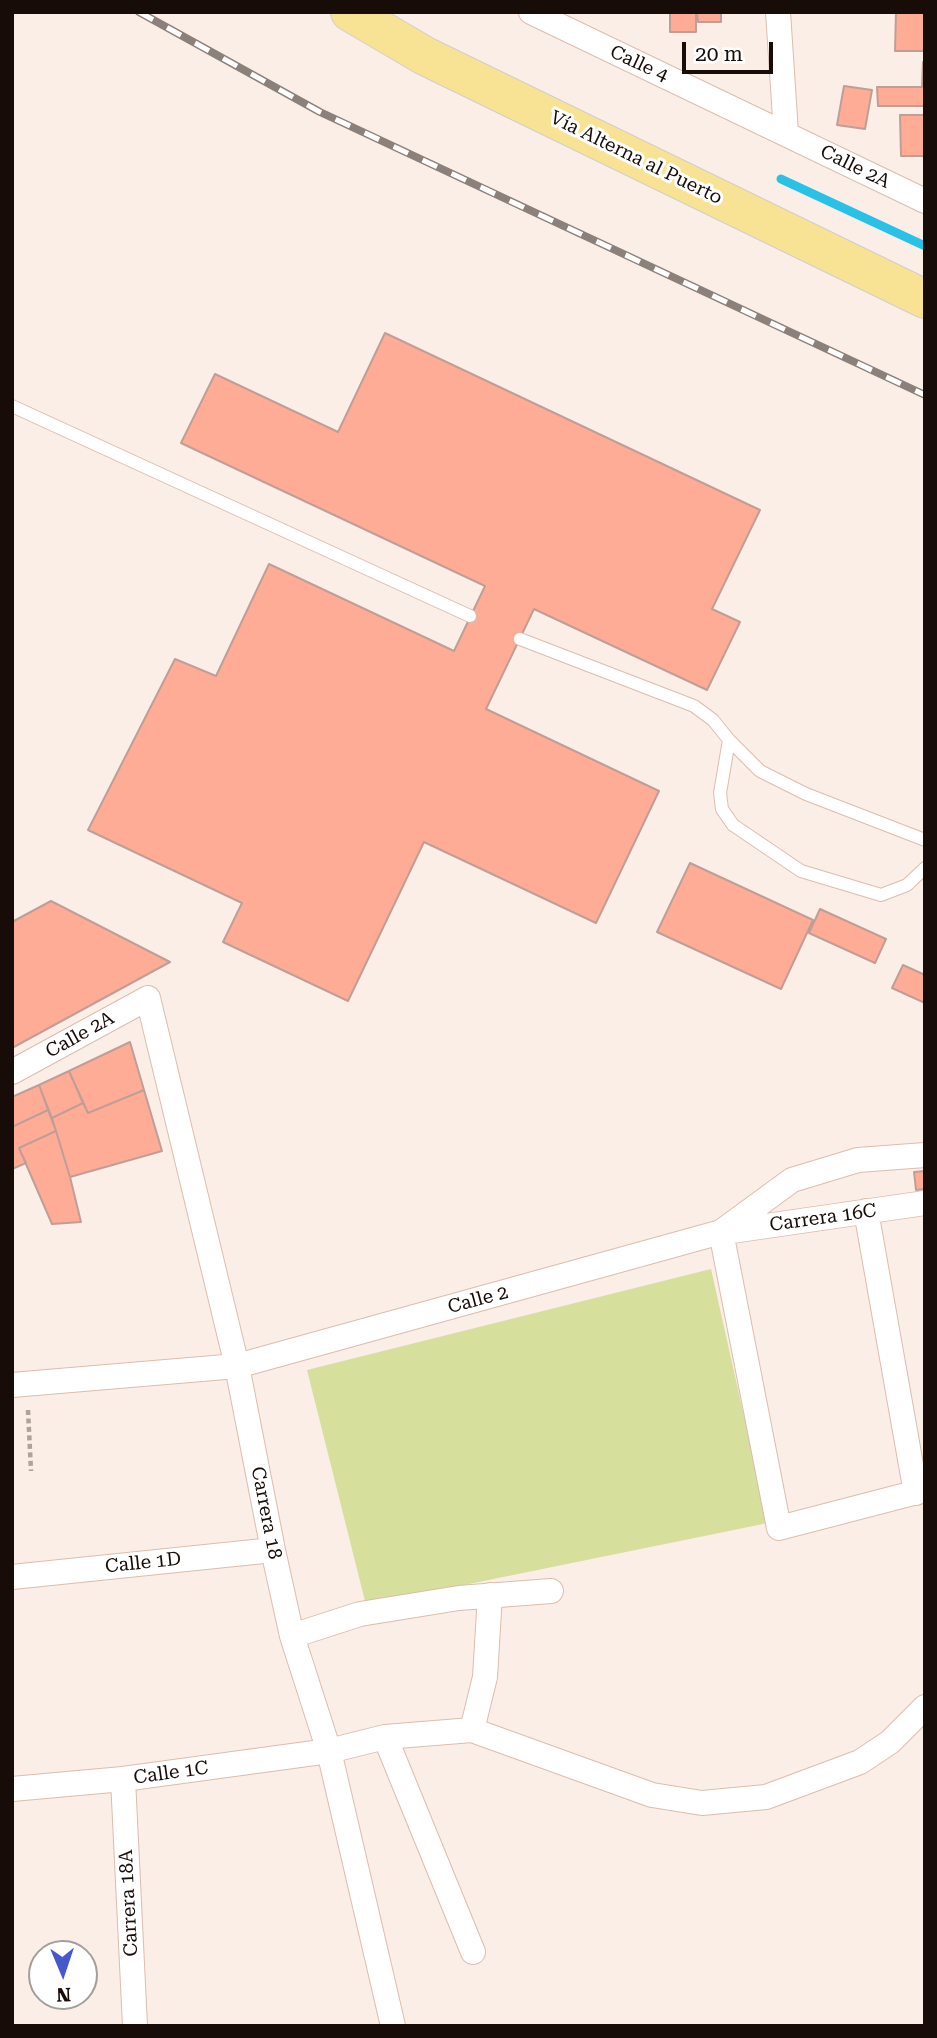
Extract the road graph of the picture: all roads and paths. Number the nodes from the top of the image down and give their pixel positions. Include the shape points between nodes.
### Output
1 (350, 12) edge
2 (531, 12) edge
3 (778, 12) edge
4 (786, 133) junction
5 (925, 201) edge
6 (925, 299) edge
7 (12, 406) edge
8 (470, 616) dead end
9 (520, 639) dead end
10 (729, 740) junction
11 (925, 840) edge
12 (925, 868) edge
13 (148, 998) joint
14 (12, 1072) edge
15 (925, 1156) edge
16 (925, 1203) edge
17 (866, 1211) junction
18 (721, 1233) junction
19 (237, 1366) junction
20 (19, 1385) edge
21 (31, 1471) dead end
22 (920, 1492) edge
23 (273, 1550) junction
24 (12, 1577) edge
25 (551, 1591) dead end
26 (490, 1595) junction
27 (292, 1636) junction
28 (925, 1707) edge
29 (472, 1730) junction
30 (385, 1737) junction
31 (329, 1751) junction
32 (123, 1779) junction
33 (12, 1788) edge
34 (473, 1952) dead end
35 (135, 2026) edge
36 (393, 2026) edge

1 - 6 main road, Vía Alterna al Puerto via 425,56
2 - 4 street, Calle 4
3 - 4 street
4 - 5 street, Calle 2A
7 - 8 lane
9 - 10 lane via 694,706
10 - 11 lane via 760,771
10 - 12 lane via 720,793 722,809 733,825 801,871 881,895 907,885
13 - 14 street, Calle 2A
13 - 19 street, Carrera 18
15 - 18 street, Calle 2 via 858,1160 792,1180
16 - 17 street, Carrera 16C
17 - 18 street, Carrera 16C
17 - 22 street
18 - 19 street, Calle 2
18 - 22 street via 779,1528
19 - 20 street, Calle 2
19 - 23 street, Carrera 18
20 - 21 path
23 - 24 street, Calle 1D
23 - 27 street, Carrera 18
25 - 26 street
26 - 27 street via 360,1614
26 - 29 street via 485,1678
27 - 31 street, Carrera 18
28 - 29 street via 890,1742 860,1762 766,1797 702,1803 652,1795
29 - 30 street, Calle 1C
30 - 31 street, Calle 1C
30 - 34 street
31 - 32 street, Calle 1C
31 - 36 street, Carrera 18
32 - 33 street, Calle 1C
32 - 35 street, Carrera 18A

